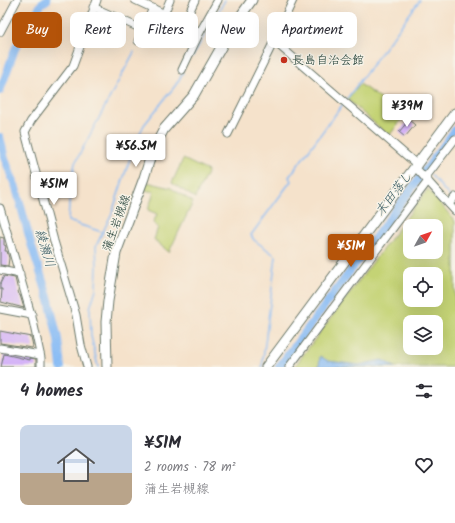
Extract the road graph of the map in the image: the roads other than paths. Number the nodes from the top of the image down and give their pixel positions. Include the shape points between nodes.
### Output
1 (16, 0) edge
2 (97, 0) edge
3 (135, 0) edge
4 (170, 0) edge
5 (195, 0) edge
6 (218, 0) edge
7 (252, 0) edge
8 (293, 0) edge
9 (93, 7) junction
10 (153, 8) junction
11 (151, 12) edge
12 (160, 12) edge
13 (165, 12) edge
14 (189, 12) edge
15 (287, 12) edge
16 (134, 25) edge
17 (0, 32) edge
18 (200, 32) joint
19 (271, 48) edge
20 (282, 48) edge
21 (182, 70) dead end
22 (455, 113) edge
23 (228, 134) dead end
24 (455, 139) edge
25 (415, 167) junction
26 (427, 180) junction
27 (455, 197) edge
28 (449, 204) junction
29 (0, 208) edge
30 (455, 211) edge
31 (4, 231) edge
32 (0, 270) edge
33 (20, 274) junction
34 (0, 309) edge
35 (32, 315) junction
36 (0, 348) edge
37 (40, 356) junction
38 (41, 367) edge
39 (87, 367) edge
40 (107, 367) edge
41 (266, 367) edge
42 (289, 367) edge

1 - 17 street
2 - 9 street
3 - 10 street
4 - 13 street
5 - 14 street
6 - 18 street
7 - 40 main road, 蒲生岩槻線 via 232,28 194,95 164,129 152,152 116,253 106,322
8 - 15 street
9 - 16 street
9 - 39 street via 73,66 25,132 76,315
10 - 11 street
10 - 12 street
18 - 21 street
19 - 23 street
20 - 25 street via 414,162
22 - 25 main road
24 - 26 street
25 - 26 street
25 - 41 main road
26 - 28 street
26 - 42 street
27 - 28 street
28 - 30 street
29 - 31 street
31 - 33 street
32 - 33 street
33 - 35 street
34 - 35 street
35 - 37 street
36 - 37 street
37 - 38 street

